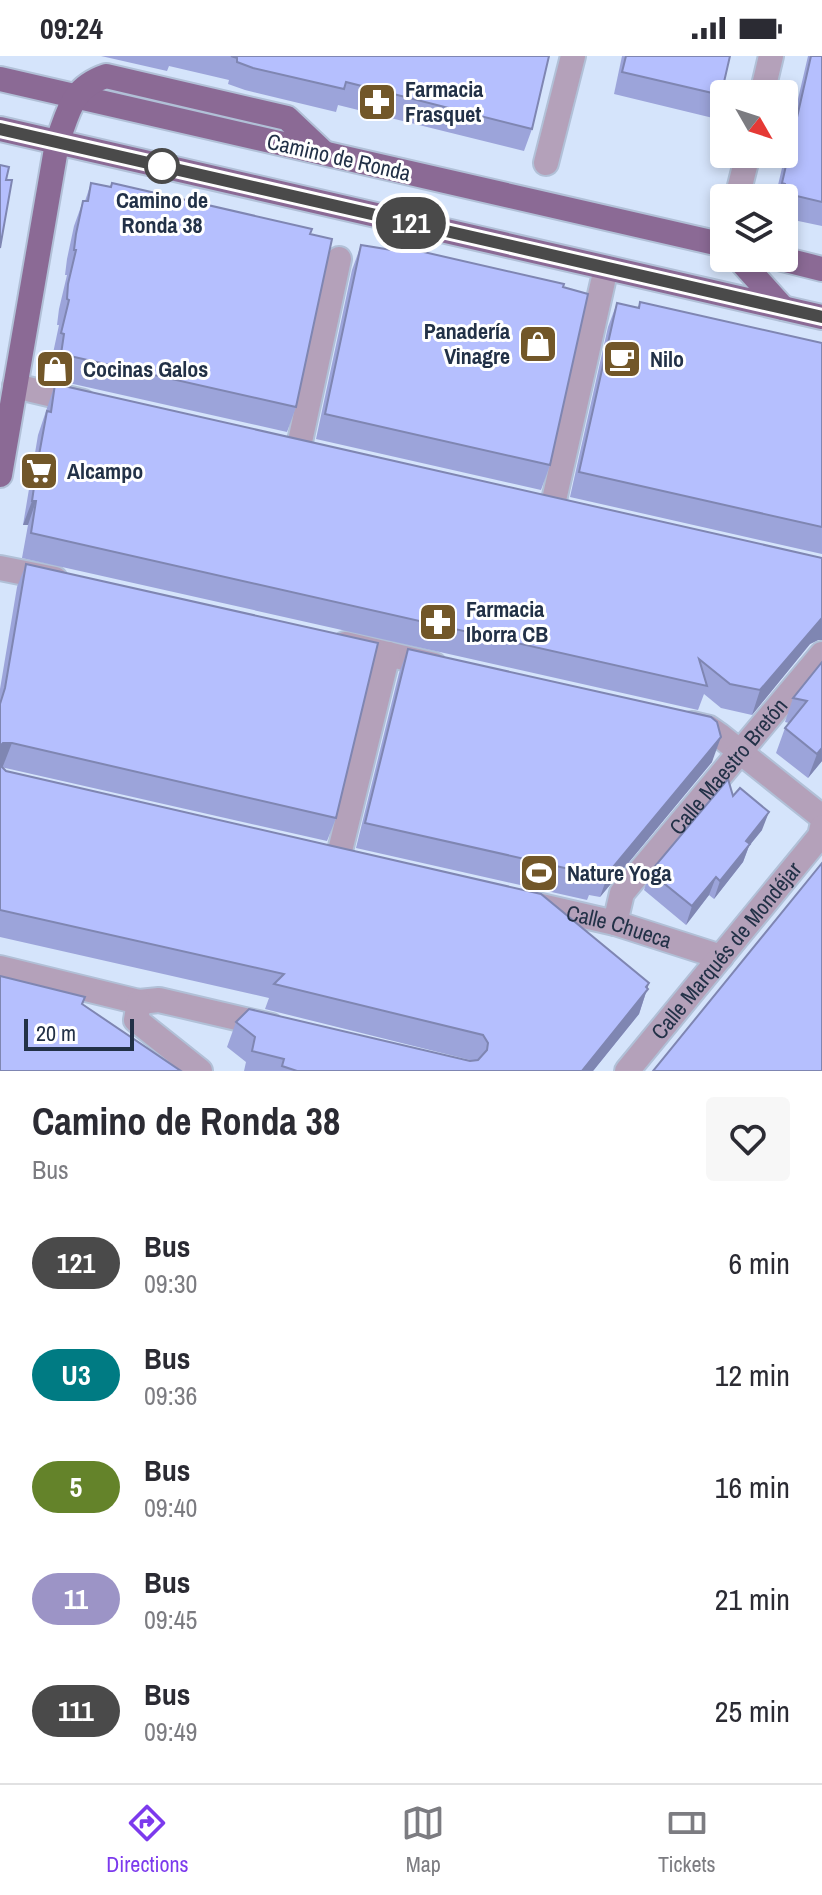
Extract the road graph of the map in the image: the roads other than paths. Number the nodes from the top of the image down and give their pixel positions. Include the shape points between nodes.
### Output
1 (573, 56) edge
2 (771, 56) edge
3 (0, 79) edge
4 (765, 80) edge
5 (74, 96) junction
6 (0, 129) edge
7 (57, 143) junction
8 (546, 163) dead end
9 (710, 242) edge
10 (339, 259) dead end
11 (798, 263) edge
12 (606, 268) junction
13 (822, 269) edge
14 (751, 272) edge
15 (783, 308) junction
16 (822, 317) edge
17 (15, 386) junction
18 (111, 408) edge
19 (328, 458) edge
20 (0, 475) edge
21 (582, 516) edge
22 (0, 568) edge
23 (80, 584) edge
24 (327, 640) edge
25 (388, 654) junction
26 (822, 654) edge
27 (450, 668) edge
28 (663, 717) edge
29 (740, 752) junction
30 (822, 829) edge
31 (338, 859) edge
32 (507, 898) edge
33 (615, 923) junction
34 (721, 957) junction
35 (0, 968) edge
36 (139, 1002) junction
37 (298, 1032) edge
38 (200, 1071) edge
39 (627, 1071) edge

1 - 8 street
2 - 4 street
3 - 5 main road, Camino de Ronda
5 - 7 main road
5 - 9 main road, Camino de Ronda
6 - 7 main road
7 - 12 main road
7 - 17 main road
10 - 19 street via 290,450
11 - 13 main road
12 - 15 main road
12 - 21 street via 544,507
14 - 15 main road
15 - 16 main road
17 - 18 street
17 - 20 main road
22 - 23 street
24 - 25 street
25 - 27 street
25 - 31 street
26 - 29 street, Calle Maestro Bretón
28 - 29 street via 709,728
29 - 30 street
29 - 33 street, Calle Maestro Bretón via 622,893
30 - 34 street, Calle Marqués de Mondéjar
32 - 33 street, Calle Chueca
33 - 34 street, Calle Chueca
34 - 39 street, Calle Marqués de Mondéjar
35 - 36 street
36 - 37 street via 159,1000
36 - 38 street via 136,1020

